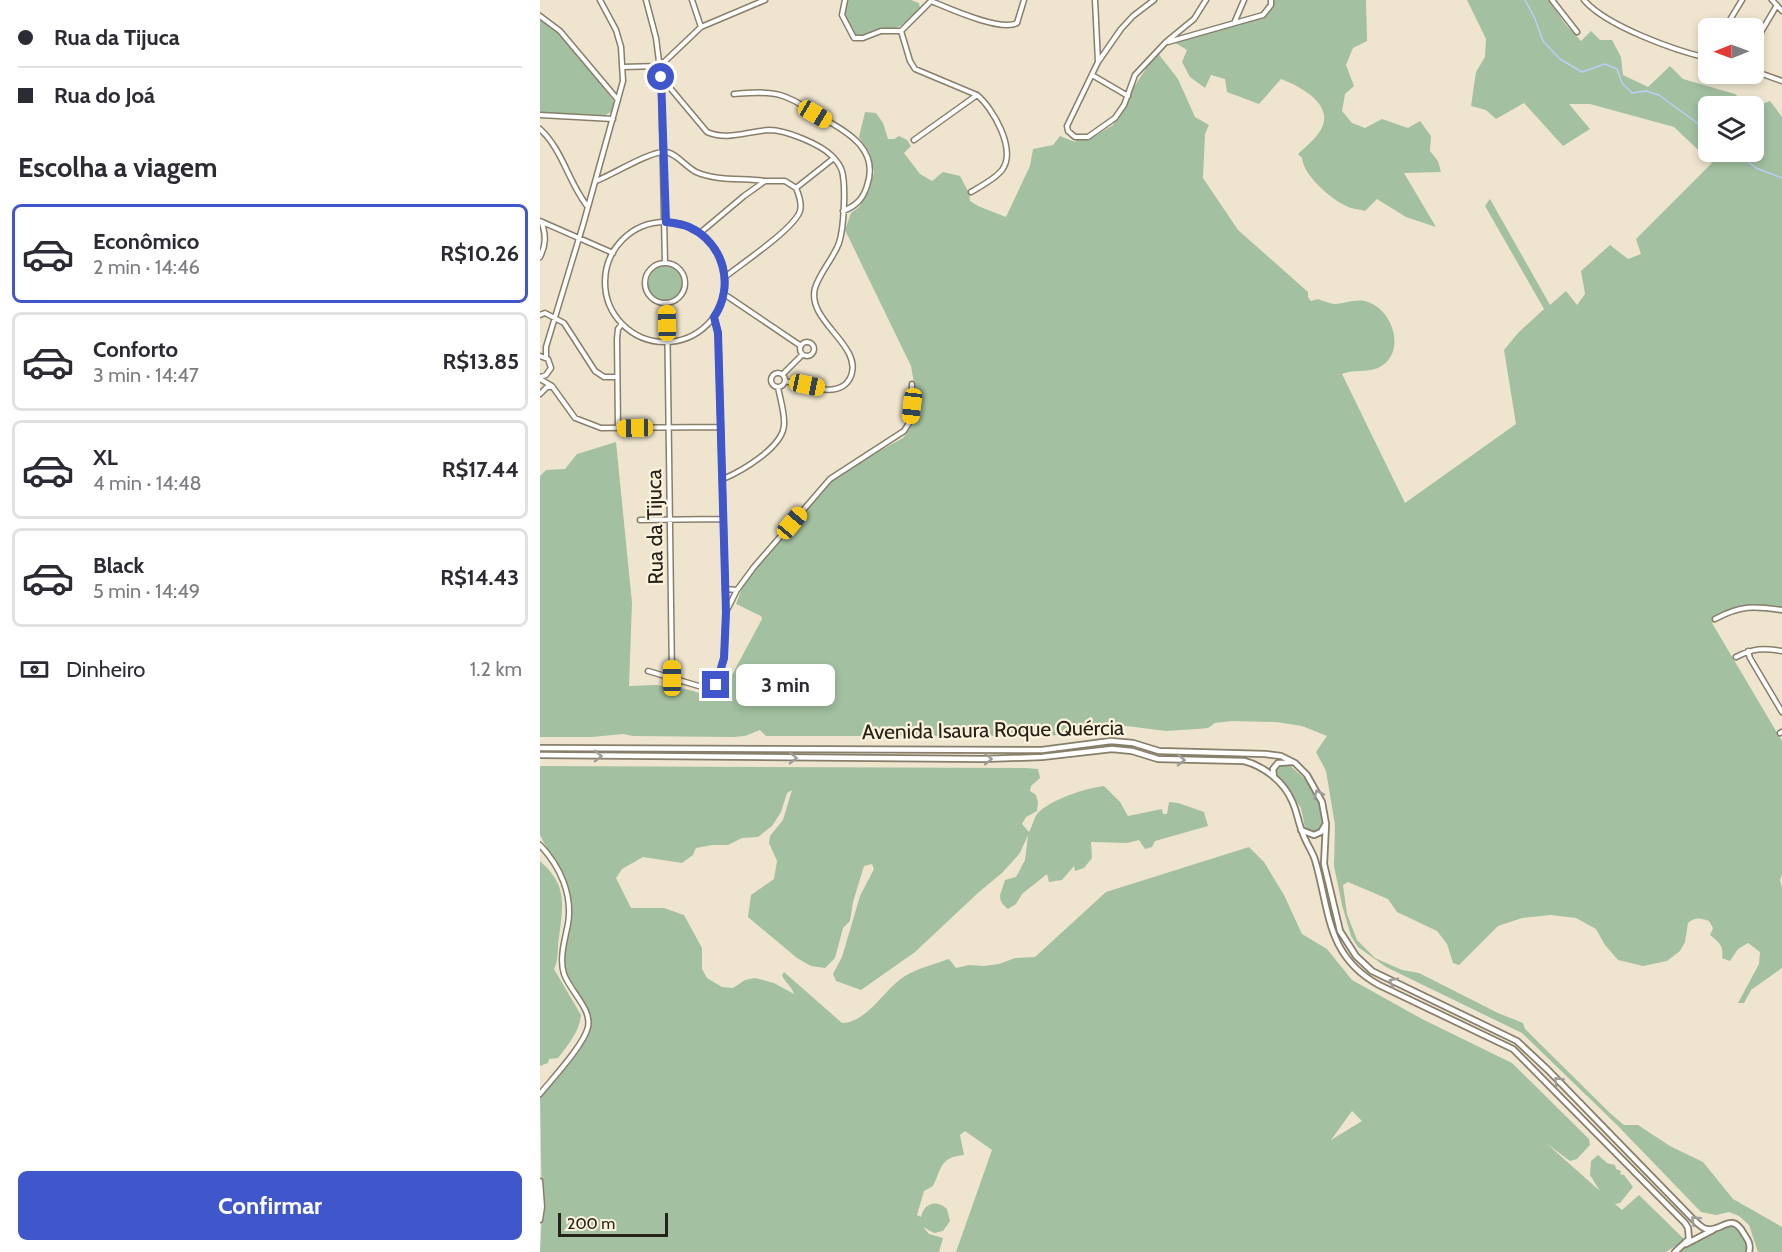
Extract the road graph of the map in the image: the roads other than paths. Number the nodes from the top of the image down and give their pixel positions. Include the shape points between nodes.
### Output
1 (600, 0) edge
2 (646, 0) edge
3 (692, 0) edge
4 (765, 0) edge
5 (845, 0) edge
6 (1024, 0) edge
7 (1095, 0) edge
8 (1154, 0) edge
9 (1206, 0) edge
10 (1244, 0) edge
11 (1271, 0) edge
12 (1552, 0) edge
13 (1584, 0) edge
14 (1742, 0) edge
15 (1772, 0) edge
16 (930, 1) edge
17 (1777, 5) junction
18 (1782, 11) edge
19 (540, 16) edge
20 (1731, 18) edge
21 (1235, 22) junction
22 (1185, 26) junction
23 (701, 27) junction
24 (1764, 27) edge
25 (901, 31) junction
26 (1577, 32) dead end
27 (1190, 35) junction
28 (1166, 42) junction
29 (1698, 55) edge
30 (1098, 62) junction
31 (660, 66) junction
32 (622, 67) junction
33 (1092, 75) junction
34 (1764, 75) edge
35 (661, 77) junction
36 (1782, 81) edge
37 (734, 94) dead end
38 (977, 95) junction
39 (1128, 96) junction
40 (668, 97) junction
41 (618, 101) junction
42 (540, 115) edge
43 (613, 119) junction
44 (540, 122) edge
45 (540, 129) edge
46 (914, 140) dead end
47 (663, 151) junction
48 (834, 158) junction
49 (750, 179) junction
50 (765, 181) junction
51 (595, 182) junction
52 (796, 188) junction
53 (754, 189) junction
54 (971, 192) dead end
55 (592, 193) junction
56 (578, 195) junction
57 (588, 208) junction
58 (843, 211) junction
59 (541, 221) edge
60 (666, 222) junction
61 (700, 233) junction
62 (579, 238) junction
63 (613, 253) junction
64 (540, 257) edge
65 (666, 263) junction
66 (725, 277) junction
67 (724, 294) junction
68 (666, 303) junction
69 (540, 315) edge
70 (714, 317) junction
71 (555, 318) junction
72 (622, 324) junction
73 (667, 342) junction
74 (801, 346) junction
75 (546, 347) junction
76 (802, 354) junction
77 (540, 355) edge
78 (546, 358) junction
79 (550, 371) junction
80 (783, 374) junction
81 (617, 377) junction
82 (540, 378) edge
83 (785, 381) junction
84 (912, 384) dead end
85 (552, 387) junction
86 (778, 387) junction
87 (540, 394) edge
88 (669, 427) junction
89 (720, 427) junction
90 (618, 428) junction
91 (723, 479) junction
92 (670, 519) junction
93 (723, 519) junction
94 (640, 520) dead end
95 (725, 589) junction
96 (737, 590) junction
97 (1782, 610) edge
98 (726, 612) junction
99 (1715, 619) dead end
100 (1748, 651) junction
101 (1782, 651) edge
102 (1736, 657) dead end
103 (648, 671) dead end
104 (672, 678) junction
105 (1782, 712) edge
106 (540, 748) edge
107 (540, 755) edge
108 (1295, 763) junction
109 (1274, 779) junction
110 (1326, 824) junction
111 (1301, 830) junction
112 (540, 845) edge
113 (540, 1094) edge
114 (540, 1180) edge
115 (540, 1220) edge
116 (1715, 1229) junction
117 (1684, 1245) junction
118 (1675, 1252) edge
119 (1749, 1252) edge

1 - 32 street via 616,30
2 - 31 street
3 - 23 street
4 - 23 street
5 - 25 street via 842,15 855,38 880,31
6 - 16 street via 1017,23 1008,26
7 - 30 street
8 - 30 street via 1120,29
9 - 22 street
10 - 21 street
11 - 21 street via 1263,15
12 - 26 street
13 - 29 street via 1604,17
14 - 20 street
15 - 17 street
16 - 25 street
17 - 18 street
17 - 24 street
19 - 41 street via 560,31
21 - 27 street
22 - 27 street
22 - 28 street
23 - 31 street
25 - 38 street via 915,69
27 - 28 street
28 - 39 street via 1135,75
30 - 33 street
31 - 32 street
31 - 35 street
32 - 41 street
33 - 39 street
33 - 39 street via 1067,126 1075,137 1088,137 1115,118
34 - 36 street
35 - 40 street
35 - 40 street
37 - 58 street via 771,94 793,100 860,143 868,161 869,180 859,202
38 - 46 street
38 - 54 street via 1002,128 1007,156 1001,172
40 - 47 street
40 - 48 street via 715,136 784,132 822,147
41 - 43 street
42 - 43 street
42 - 44 street
43 - 51 street
45 - 56 street via 554,146
47 - 49 street via 695,172
47 - 51 street
47 - 60 street
48 - 52 street
48 - 58 street via 842,173
49 - 50 street
49 - 53 street
50 - 52 street via 785,182
50 - 53 street
51 - 55 street
52 - 66 street via 801,204 796,219
53 - 61 street
55 - 56 street
55 - 57 street
56 - 57 street
57 - 62 street
58 - 83 street via 838,244 819,278 814,297 823,319 851,357 851,377 839,389 832,390
59 - 62 street
59 - 64 street via 546,235
60 - 61 street
60 - 63 street via 639,228
60 - 65 street
61 - 66 street via 717,251
62 - 63 street
62 - 71 street
63 - 72 street via 605,279 606,293
65 - 68 street via 678,268 685,285 680,297
65 - 68 street via 653,267 646,278 650,296
66 - 67 street
67 - 70 street
67 - 74 street
68 - 73 street, Rua da Tijuca
69 - 71 street
70 - 73 street via 694,335
70 - 89 street via 718,333
71 - 75 street
71 - 81 street via 564,323 595,371 604,377
72 - 73 street via 647,340
72 - 81 street via 616,339
73 - 88 street, Rua da Tijuca
74 - 76 street
74 - 76 street via 807,342 814,347 811,356
75 - 77 street
75 - 78 street
76 - 80 street
77 - 78 street
78 - 79 street
79 - 82 street
79 - 85 street
80 - 83 street
80 - 86 street via 772,376 772,383
81 - 90 street
82 - 85 street
83 - 86 street
84 - 96 street via 910,420 904,431 830,479
85 - 87 street
85 - 90 street via 575,418 601,428
86 - 91 street via 784,424 779,441
88 - 89 street
88 - 90 street
88 - 92 street, Rua da Tijuca
89 - 91 street
91 - 93 street
92 - 93 street
92 - 94 street
92 - 104 street, Rua da Tijuca
93 - 95 street
95 - 96 street
95 - 98 street
96 - 98 street
97 - 99 street via 1733,609
98 - 104 street via 724,658 716,685 709,689
100 - 101 street
100 - 102 street
100 - 105 street
103 - 104 street
106 - 108 main road, Avenida Isaura Roque Quércia via 1042,750 1111,741 1159,751 1265,754
107 -> 109 main road, Avenida Isaura Roque Quércia via 982,759 1042,758 1122,749 1158,759 1244,761 1260,767
108 - 109 main road via 1278,763
110 -> 108 main road via 1318,792
109 - 111 main road, Avenida Isaura Roque Quércia via 1288,792
110 - 111 main road via 1318,834
116 -> 110 main road via 1706,1229 1694,1220 1517,1041 1365,966 1340,931 1324,864
111 - 117 main road, Avenida Isaura Roque Quércia via 1316,861 1331,929 1351,965 1374,982 1513,1049 1685,1223 1689,1239
112 - 113 street via 566,886 569,922 564,972 588,1022 579,1044
114 - 115 street
116 - 117 main road
116 - 119 main road via 1726,1223 1736,1224 1749,1242
117 - 118 main road

